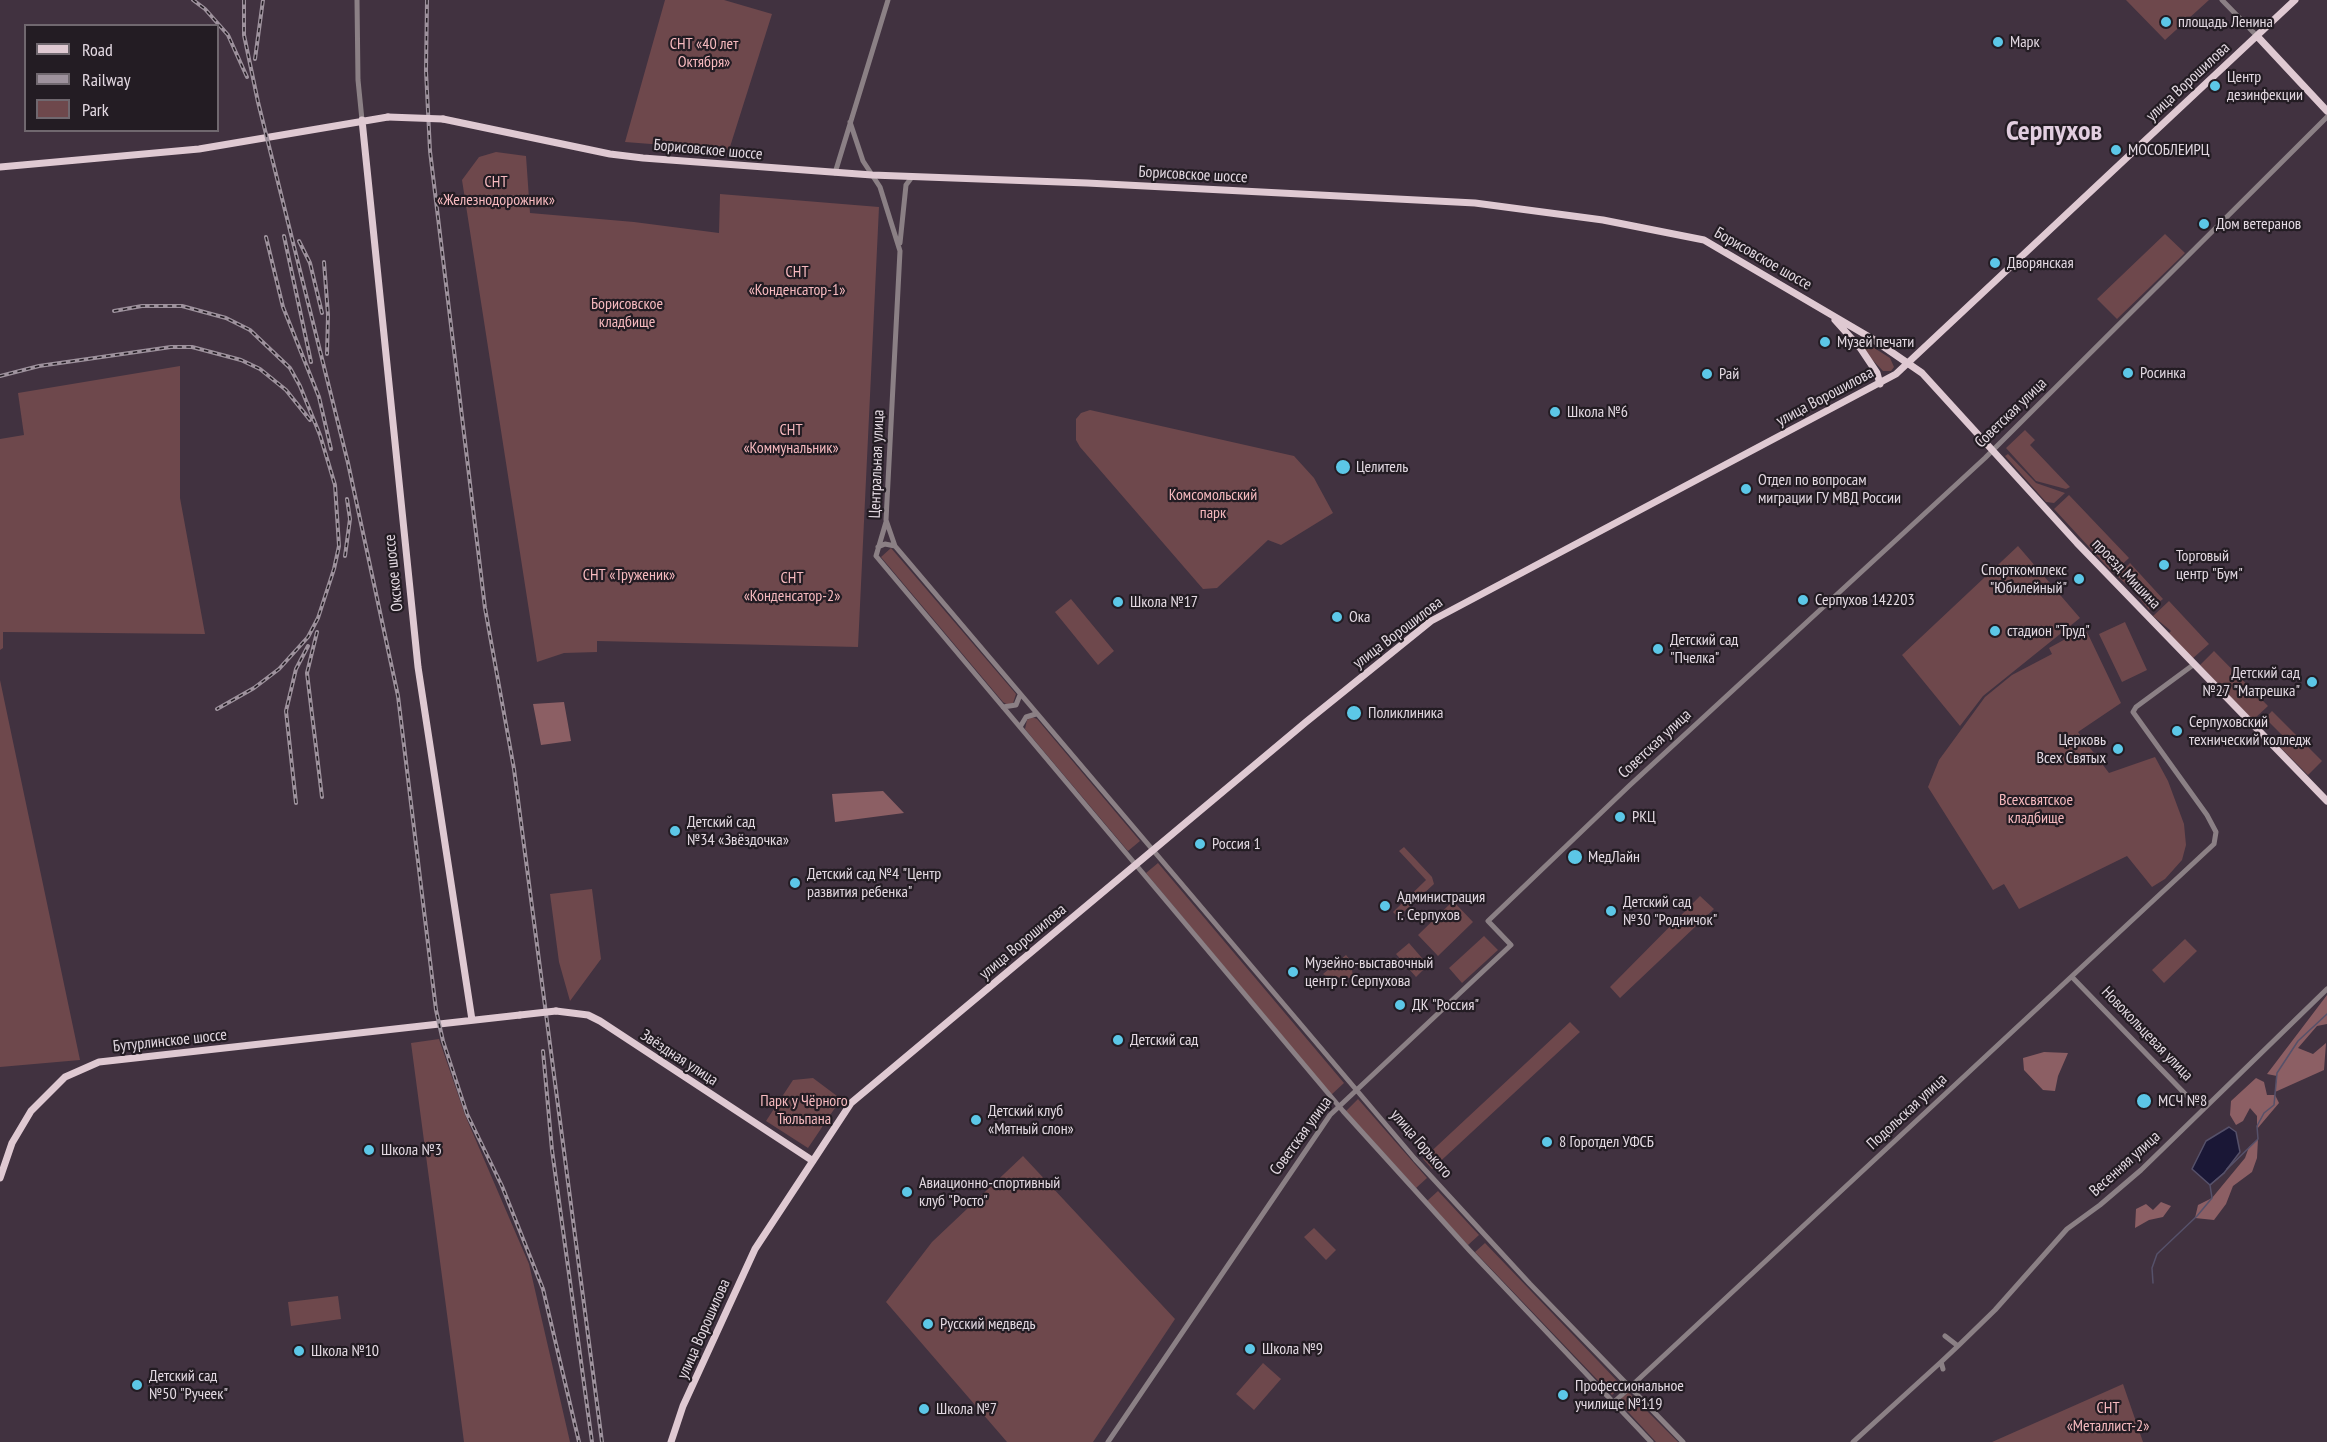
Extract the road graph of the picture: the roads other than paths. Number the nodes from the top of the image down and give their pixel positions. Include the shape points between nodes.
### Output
1 (357, 0) edge
2 (888, 0) edge
3 (2222, 0) edge
4 (2295, 0) edge
5 (2257, 36) junction
6 (2327, 111) edge
7 (2327, 117) edge
8 (362, 120) junction
9 (850, 122) junction
10 (0, 167) edge
11 (835, 173) junction
12 (872, 176) junction
13 (912, 177) junction
14 (900, 251) junction
15 (1829, 314) junction
16 (1871, 338) junction
17 (1861, 349) junction
18 (1908, 362) junction
19 (1880, 384) junction
20 (1993, 450) junction
21 (886, 520) junction
22 (895, 546) junction
23 (878, 547) junction
24 (2193, 665) junction
25 (1020, 695) junction
26 (1003, 707) junction
27 (1036, 714) junction
28 (1020, 727) junction
29 (2327, 801) edge
30 (1152, 851) junction
31 (1135, 865) junction
32 (2072, 976) junction
33 (2327, 989) edge
34 (472, 1020) junction
35 (1356, 1090) junction
36 (2205, 1105) junction
37 (1339, 1106) junction
38 (813, 1161) junction
39 (0, 1178) edge
40 (1945, 1336) dead end
41 (1958, 1346) junction
42 (1941, 1362) junction
43 (1943, 1369) dead end
44 (1629, 1387) junction
45 (1613, 1403) junction
46 (671, 1442) edge
47 (1108, 1442) edge
48 (1651, 1442) edge
49 (1683, 1442) edge
50 (1853, 1442) edge

1 - 8 street
2 - 9 street
3 - 5 street
4 - 5 main road, улица Ворошилова
5 - 6 main road
5 - 18 main road, улица Ворошилова
7 - 20 street, Советская улица
8 - 10 main road via 200,148
8 - 11 main road, Борисовское шоссе, bridge via 443,119 610,154
8 - 34 main road, Окское шоссе via 418,667
9 - 11 street
9 - 12 street, Центральная улица
11 - 12 main road, Борисовское шоссе
12 - 13 main road, Борисовское шоссе
12 - 14 street, Центральная улица via 880,187
13 - 14 street via 906,185
13 - 15 main road, Борисовское шоссе via 1521,207 1704,240
14 - 21 street, Центральная улица
15 - 16 main road, Борисовское шоссе
15 - 17 main road
16 - 17 main road via 1863,342
16 - 18 main road, Борисовское шоссе
17 - 19 main road
18 - 19 main road, улица Ворошилова
18 - 20 main road, проезд Мишина
19 - 30 main road, улица Ворошилова via 1440,616
20 - 24 main road, проезд Мишина
20 - 35 street, Советская улица via 1488,921 1511,945
21 - 22 street, Центральная улица
21 - 23 street
22 - 23 street
22 - 25 street, Центральная улица
23 - 26 street via 876,556
24 - 29 main road, проезд Мишина
24 - 32 street, Подольская улица via 2133,712 2207,815 2216,840
25 - 26 street via 1016,705
25 - 27 street, Центральная улица
26 - 28 street
27 - 28 street via 1026,717
27 - 30 street, Центральная улица
28 - 31 street
30 - 31 main road, улица Ворошилова
30 - 35 street, улица Горького
31 - 37 street
31 - 38 main road, улица Ворошилова via 851,1103
32 - 36 street, Новокольцевая улица via 2190,1099
32 - 44 street, Подольская улица
33 - 36 street, Весенняя улица
34 - 38 main road, Звёздная улица, bridge via 571,1011 600,1021
34 - 39 main road, Бутурлинское шоссе via 99,1062 78,1070 49,1090 31,1111 12,1143
35 - 37 street, Советская улица
35 - 44 street, улица Горького via 1486,1237
36 - 41 street, Весенняя улица via 2141,1170 2067,1229 1995,1311
37 - 45 street
37 - 47 street, Советская улица
38 - 46 main road, улица Ворошилова via 755,1249
40 - 41 street
41 - 42 street, Весенняя улица
42 - 43 street
42 - 50 street, Весенняя улица
44 - 45 street, Подольская улица
44 - 49 street, улица Горького
45 - 48 street

